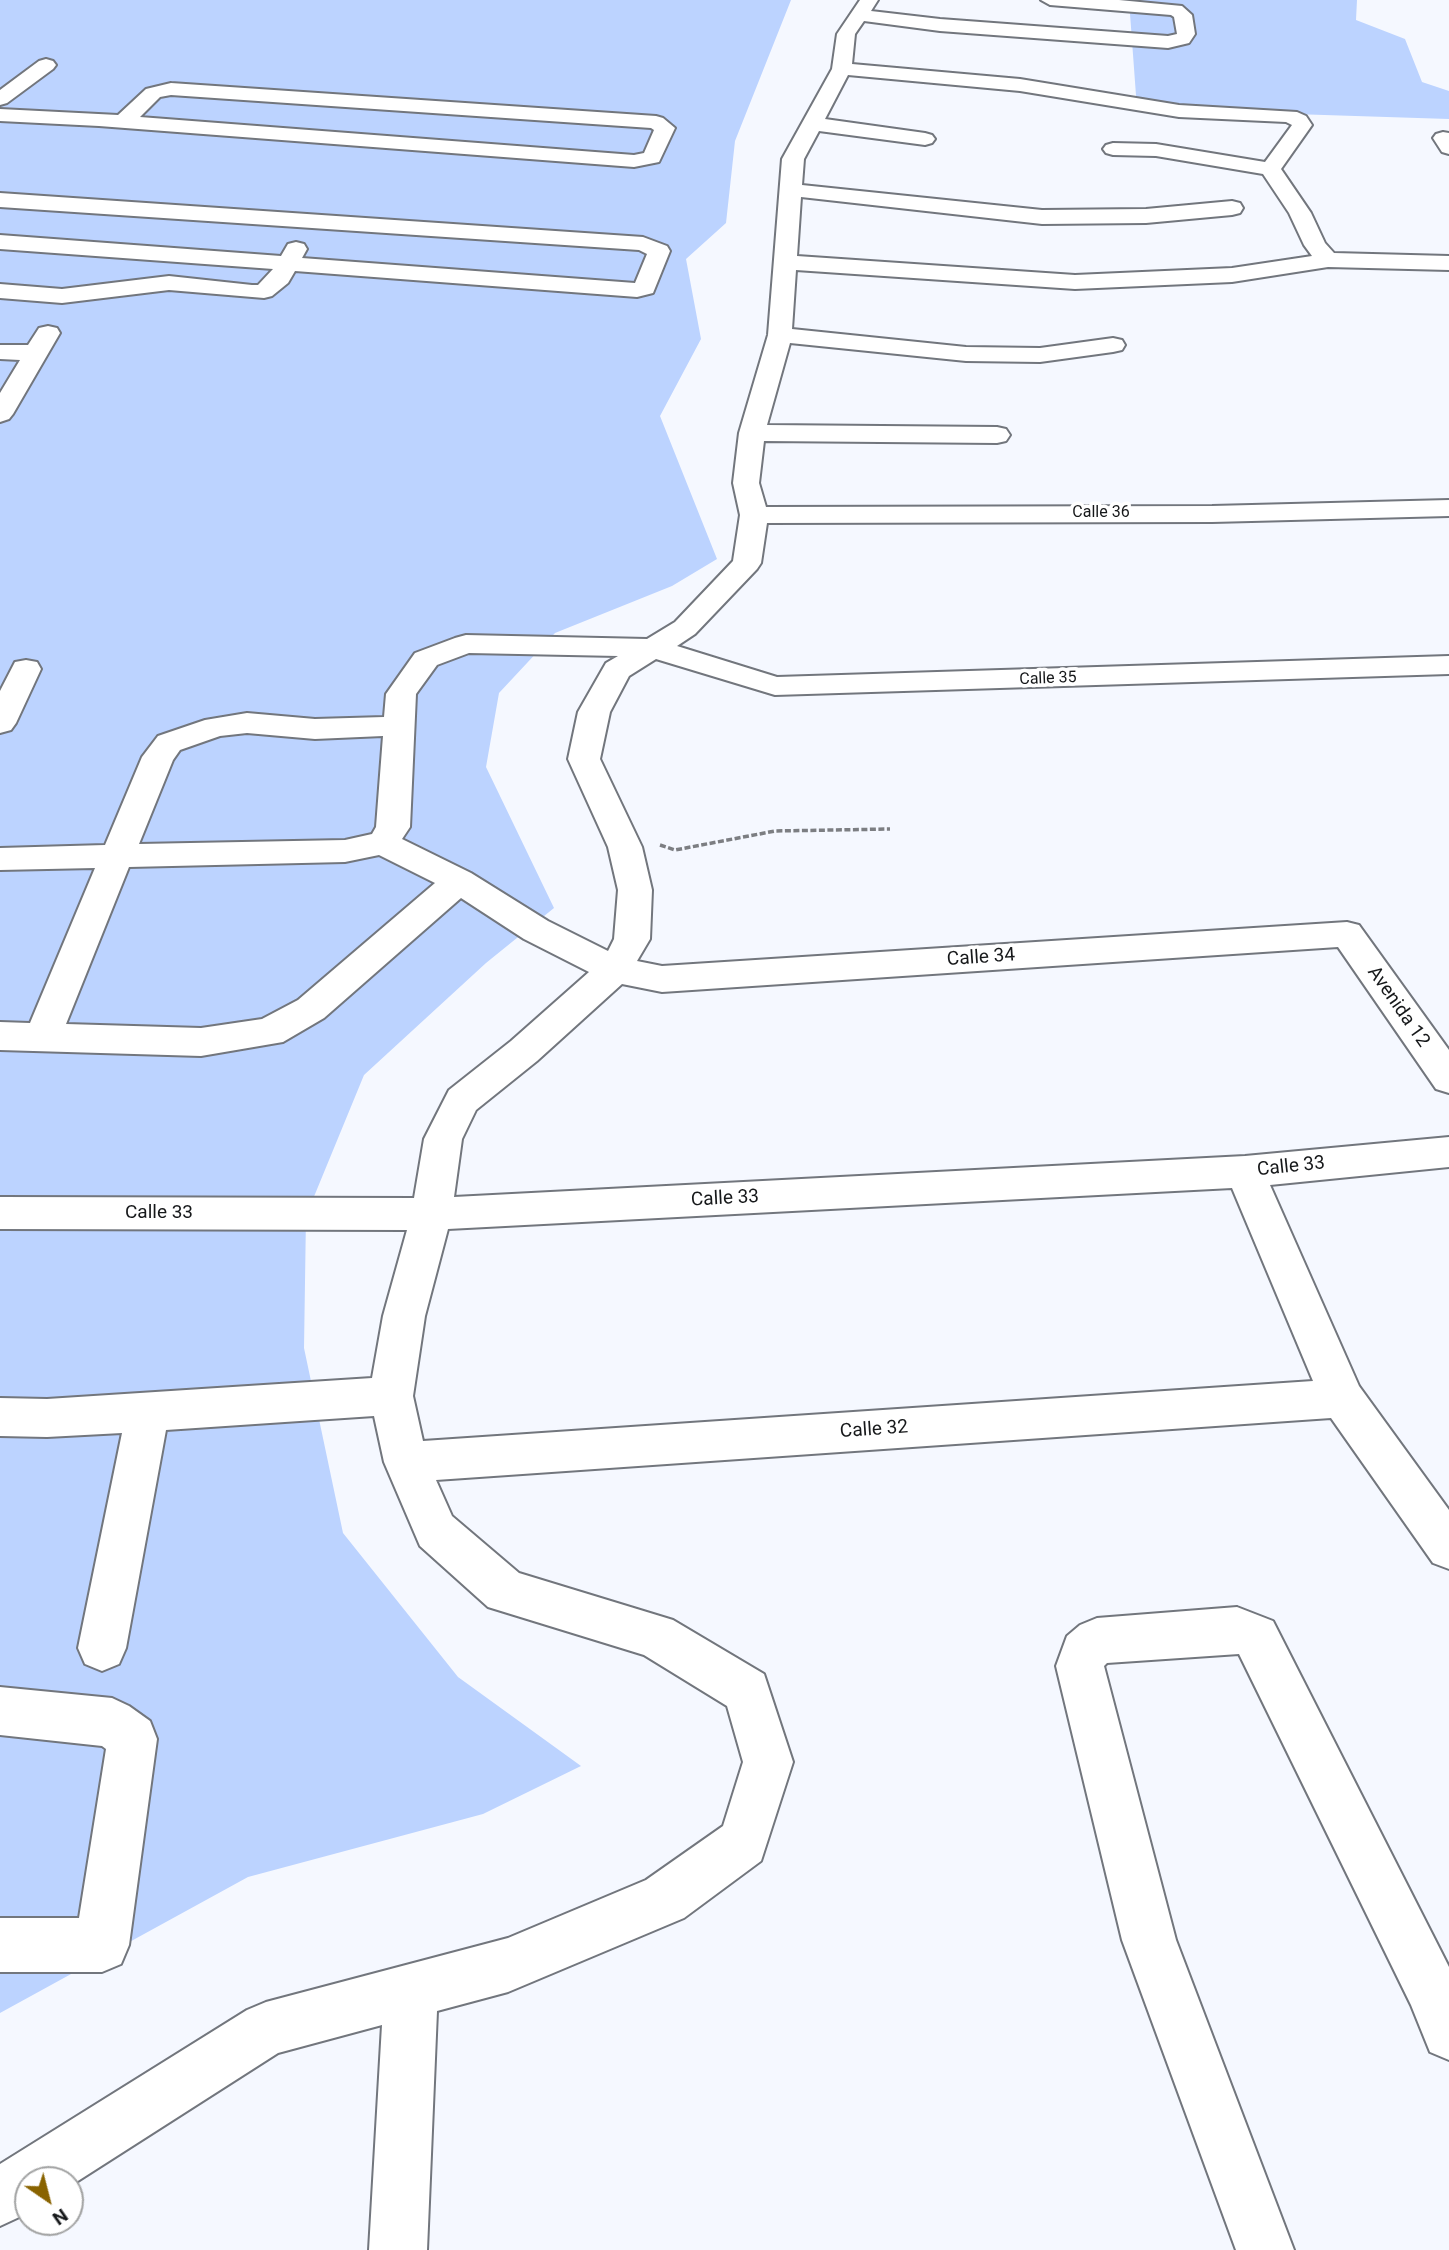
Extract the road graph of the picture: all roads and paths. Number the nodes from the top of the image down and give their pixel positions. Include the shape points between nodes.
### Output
1 (1050, 0) edge
2 (864, 7) edge
3 (46, 65) dead end
4 (842, 69) junction
5 (0, 99) edge
6 (411, 106) junction
7 (0, 109) edge
8 (0, 115) edge
9 (99, 120) junction
10 (123, 122) junction
11 (814, 124) junction
12 (925, 139) dead end
13 (390, 143) junction
14 (1114, 149) dead end
15 (1270, 169) junction
16 (792, 190) junction
17 (0, 200) edge
18 (1232, 208) dead end
19 (315, 222) junction
20 (0, 242) edge
21 (1328, 260) junction
22 (785, 262) junction
23 (1449, 263) edge
24 (286, 264) junction
25 (0, 291) edge
26 (780, 335) junction
27 (1113, 345) dead end
28 (0, 352) edge
29 (0, 414) edge
30 (752, 433) junction
31 (997, 435) dead end
32 (1449, 508) edge
33 (754, 515) junction
34 (653, 648) junction
35 (1449, 665) edge
36 (26, 669) dead end
37 (0, 723) edge
38 (399, 726) junction
39 (612, 824) junction
40 (890, 829) dead end
41 (383, 843) junction
42 (116, 856) junction
43 (0, 859) edge
44 (459, 881) junction
45 (1347, 934) joint
46 (615, 970) junction
47 (0, 1036) edge
48 (43, 1036) junction
49 (1449, 1079) edge
50 (1449, 1152) edge
51 (1245, 1172) junction
52 (0, 1213) edge
53 (432, 1214) junction
54 (391, 1396) junction
55 (1342, 1398) junction
56 (148, 1411) junction
57 (0, 1417) edge
58 (406, 1462) junction
59 (1449, 1548) edge
60 (102, 1648) dead end
61 (0, 1711) edge
62 (0, 1945) edge
63 (411, 1991) junction
64 (1444, 2004) edge
65 (0, 2197) edge
66 (398, 2250) edge
67 (1265, 2250) edge

1 - 2 street via 1176,10 1184,15 1186,34 1168,42 940,25
2 - 4 street via 846,34
3 - 5 street
4 - 11 street
4 - 15 street via 1030,86 1179,111 1299,120 1302,125
6 - 10 street via 171,89 146,97
6 - 13 street
6 - 13 street via 656,122 665,128 652,158 644,161
7 - 9 street
8 - 9 street
9 - 10 street
10 - 13 street
11 - 12 street
11 - 16 street via 793,159
14 - 15 street via 1156,150
15 - 21 street
16 - 18 street via 1042,217 1146,216
16 - 22 street
17 - 19 street
19 - 24 street
19 - 24 street via 643,244 659,251 645,288 637,290
20 - 24 street
21 - 22 street via 1233,275 1075,282
21 - 23 street
22 - 26 street
24 - 25 street via 273,286 252,292 169,283 62,296
26 - 27 street via 966,355 1040,355
26 - 30 street
28 - 29 street via 42,343
30 - 31 street
30 - 33 street via 746,483
32 - 33 street, Calle 36
33 - 34 street via 747,564 685,628
34 - 35 street, Calle 35 via 775,686
34 - 38 street, Calle 35 via 466,644 426,659 401,694
34 - 39 street via 617,670 594,712 584,759
36 - 37 street
38 - 41 street, Calle 35 via 393,827
38 - 42 street via 315,729 247,723 216,727 169,743 158,757
39 - 40 path via 644,832 664,848 675,850 775,831
39 - 46 street via 625,847 635,890 632,939
41 - 42 street via 345,851
41 - 44 street, Calle 34
42 - 43 street
42 - 48 street
44 - 46 street, Calle 34 via 536,930
44 - 48 street via 311,1009 270,1032 201,1042
45 - 46 street, Calle 34 via 662,979
45 - 49 street, Avenida 12
46 - 53 street via 462,1100 443,1139
47 - 48 street
50 - 51 street, Calle 33
51 - 53 street, Calle 33
51 - 55 street
52 - 53 street, Calle 33
53 - 54 street via 404,1316
54 - 56 street
54 - 58 street
55 - 58 street, Calle 32
55 - 59 street
56 - 57 street
56 - 60 street
58 - 63 street via 436,1531 505,1591 656,1636 747,1691 768,1762 743,1843 665,1899 508,1965
61 - 62 street via 112,1723 132,1739 102,1945
63 - 65 street via 266,2029
63 - 66 street
64 - 67 street via 1256,1637 1237,1630 1097,1641 1084,1652 1081,1676 1149,1940

